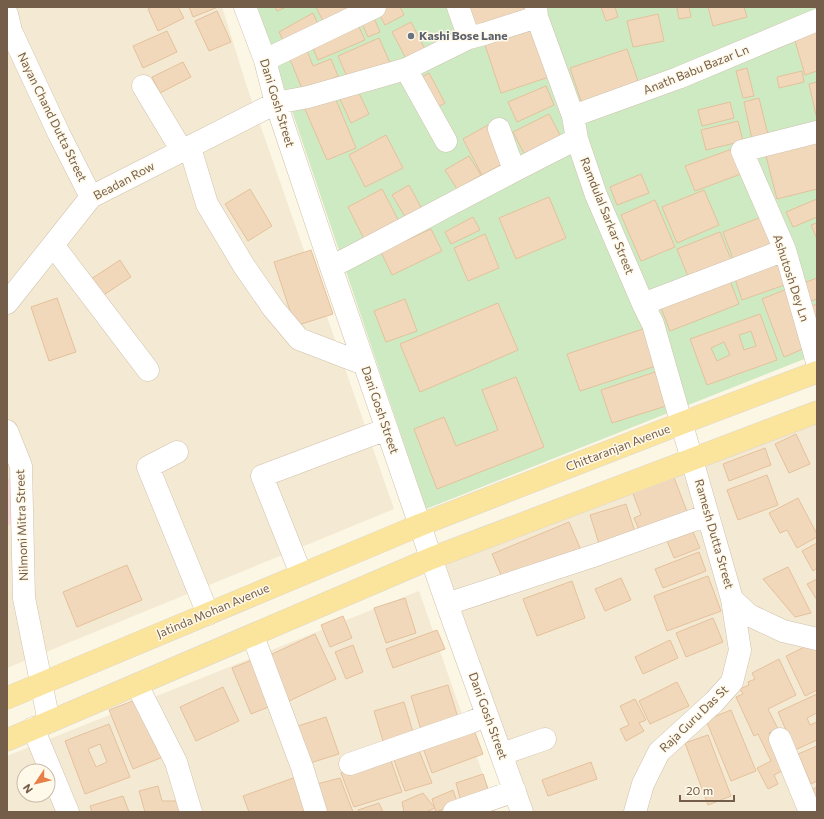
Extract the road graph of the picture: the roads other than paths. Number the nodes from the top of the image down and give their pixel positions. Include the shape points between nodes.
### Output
1 (245, 7) edge
2 (375, 7) edge
3 (458, 7) edge
4 (536, 12) edge
5 (817, 20) edge
6 (8, 26) edge
7 (469, 38) junction
8 (265, 60) junction
9 (406, 69) junction
10 (143, 86) dead end
11 (276, 103) junction
12 (573, 116) junction
13 (499, 129) dead end
14 (817, 132) edge
15 (577, 139) junction
16 (446, 140) dead end
17 (186, 149) junction
18 (514, 170) junction
19 (91, 197) junction
20 (53, 245) junction
21 (785, 250) junction
22 (331, 267) junction
23 (7, 303) edge
24 (643, 304) junction
25 (817, 362) edge
26 (364, 364) junction
27 (148, 370) dead end
28 (817, 372) edge
29 (817, 412) edge
30 (682, 423) junction
31 (387, 429) junction
32 (7, 431) edge
33 (177, 452) dead end
34 (693, 460) junction
35 (708, 516) junction
36 (420, 525) junction
37 (432, 558) junction
38 (300, 574) junction
39 (15, 599) edge
40 (732, 599) junction
41 (447, 604) junction
42 (208, 614) junction
43 (253, 636) junction
44 (817, 639) edge
45 (41, 684) junction
46 (137, 685) junction
47 (7, 698) edge
48 (486, 716) junction
49 (41, 725) junction
50 (545, 739) dead end
51 (780, 739) dead end
52 (7, 740) edge
53 (502, 754) junction
54 (350, 764) dead end
55 (515, 791) junction
56 (63, 810) edge
57 (191, 812) edge
58 (316, 812) edge
59 (454, 812) edge
60 (522, 812) edge
61 (636, 812) edge
62 (810, 812) edge

1 - 8 street, Dani Gosh Street
2 - 8 street
3 - 7 street
4 - 7 street, Beadan Row
4 - 12 street, Ramdulal Sarkar Street
5 - 12 street, Anath Babu Bazar Ln via 678,78
6 - 19 street, Nayan Chand Dutta Street
7 - 9 street, Beadan Row
8 - 11 street, Dani Gosh Street
9 - 11 street, Beadan Row via 308,98
9 - 16 street
10 - 17 street
11 - 17 street, Beadan Row
11 - 22 street, Dani Gosh Street
12 - 15 street, Ramdulal Sarkar Street
13 - 18 street
14 - 21 street, Ashutosh Dey Ln via 742,151
15 - 18 street
15 - 24 street, Ramdulal Sarkar Street via 596,195
17 - 19 street, Beadan Row
17 - 26 street via 207,204 273,308 300,339
18 - 22 street
19 - 20 street, Beadan Row
20 - 23 street, Beadan Row
20 - 27 street
21 - 24 street
21 - 25 street, Ashutosh Dey Ln
22 - 26 street, Dani Gosh Street
24 - 30 street, Ramdulal Sarkar Street via 653,324
26 - 31 street, Dani Gosh Street
28 - 30 main road, Chittaranjan Avenue
29 - 34 main road
30 - 34 street, Ramesh Dutta Street
30 - 36 main road, Chittaranjan Avenue
31 - 36 street, Dani Gosh Street
31 - 38 street via 262,476
32 - 39 street, Nilmoni Mitra Street via 21,466
33 - 42 street via 148,467
34 - 35 street, Ramesh Dutta Street
34 - 37 main road
35 - 40 street, Ramesh Dutta Street
35 - 41 street
36 - 37 street, Dani Gosh Street
36 - 38 main road, Jatinda Mohan Avenue
37 - 41 street, Dani Gosh Street
37 - 43 main road
38 - 42 main road, Jatinda Mohan Avenue
39 - 45 street, Nilmoni Mitra Street
40 - 44 street, Ramesh Dutta Street via 749,615 783,631
40 - 61 street, Raja Guru Das St via 740,650 732,682 659,752 643,784
41 - 48 street, Dani Gosh Street
42 - 45 main road, Jatinda Mohan Avenue
43 - 46 main road
43 - 58 street
45 - 47 main road, Jatinda Mohan Avenue
45 - 49 street, Nilmoni Mitra Street
46 - 49 main road
46 - 57 street via 176,762
48 - 53 street, Dani Gosh Street
48 - 54 street
49 - 52 main road
49 - 56 street, Nilmoni Mitra Street
50 - 53 street
51 - 62 street
53 - 55 street, Dani Gosh Street
55 - 59 street
55 - 60 street, Dani Gosh Street

